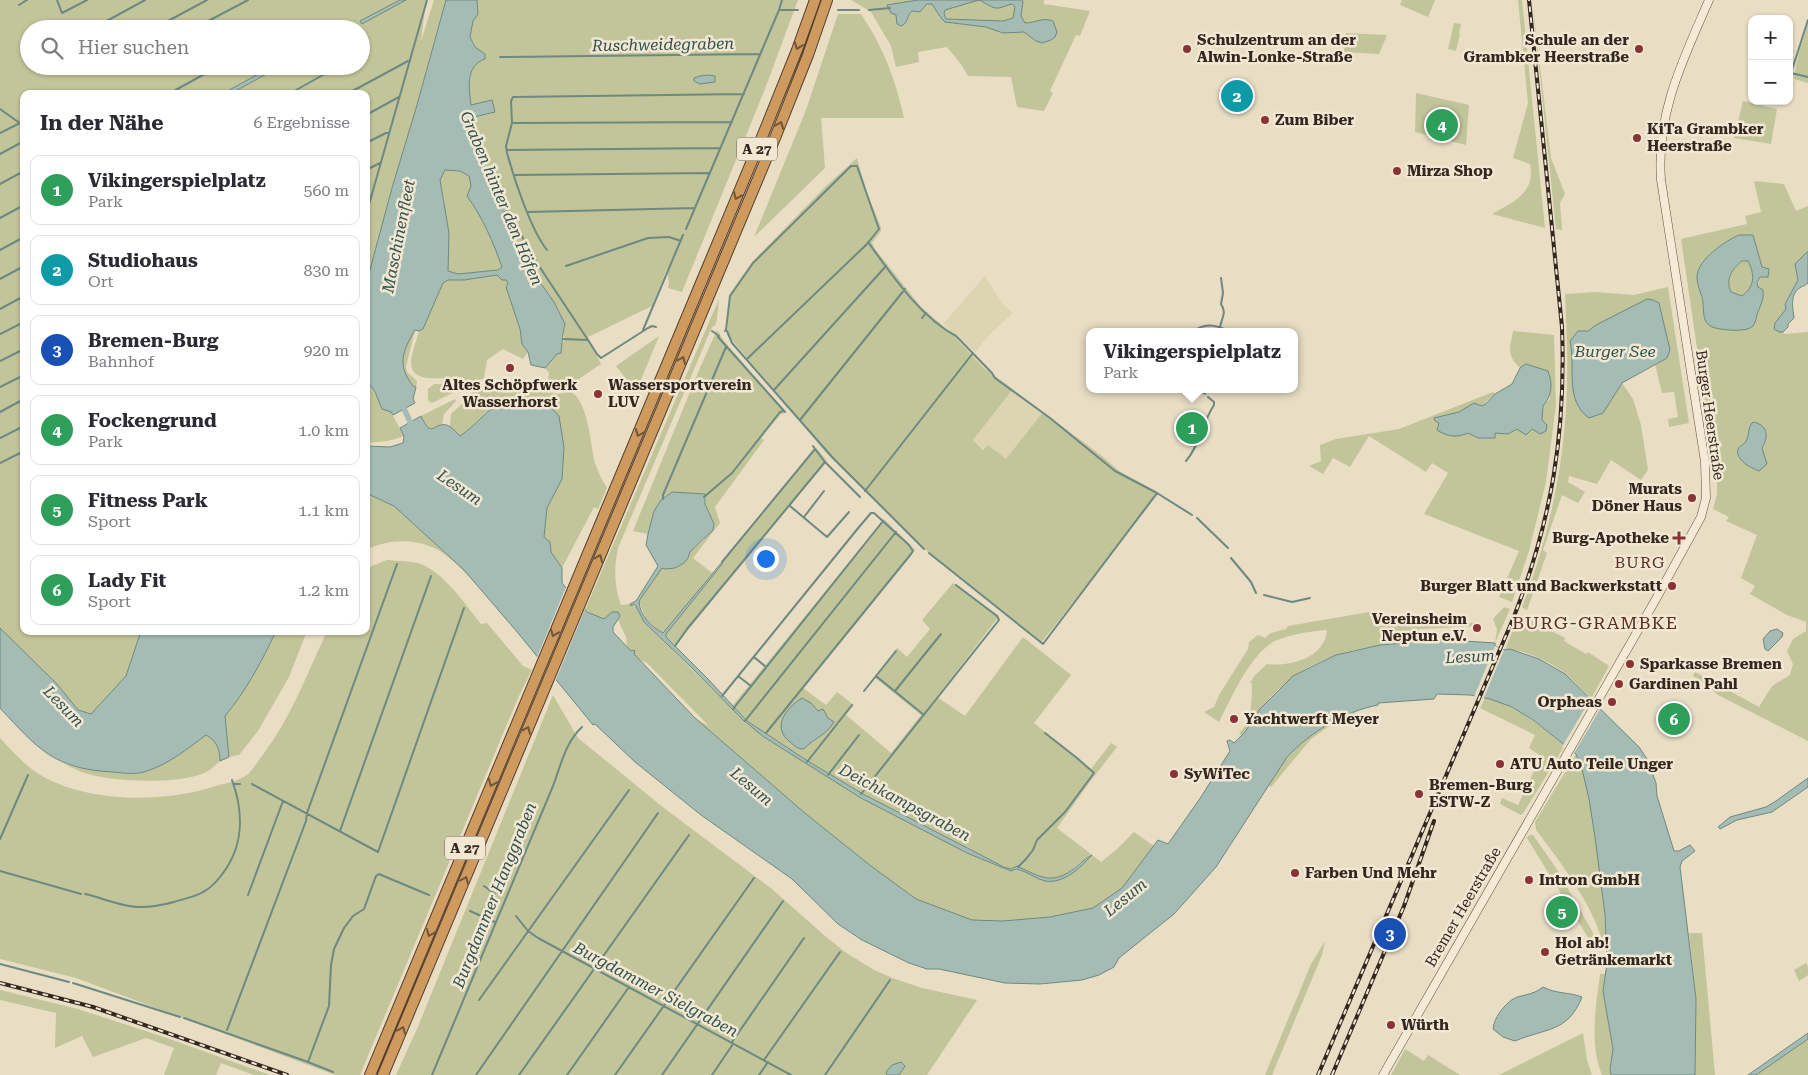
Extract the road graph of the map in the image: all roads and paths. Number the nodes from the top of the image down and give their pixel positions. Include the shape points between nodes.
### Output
1 (815, 0) edge
2 (827, 0) edge
3 (1709, 0) edge
4 (1568, 752) joint
5 (370, 1075) edge
6 (383, 1075) edge
7 (1383, 1075) edge

1 -> 5 highway, A 27 via 696,296
6 -> 2 highway, A 27 via 714,284 808,55
3 - 4 main road, Burger Heerstraße via 1671,92 1661,143 1661,180 1705,462 1705,506 1697,527
4 - 7 main road, Bremer Heerstraße

